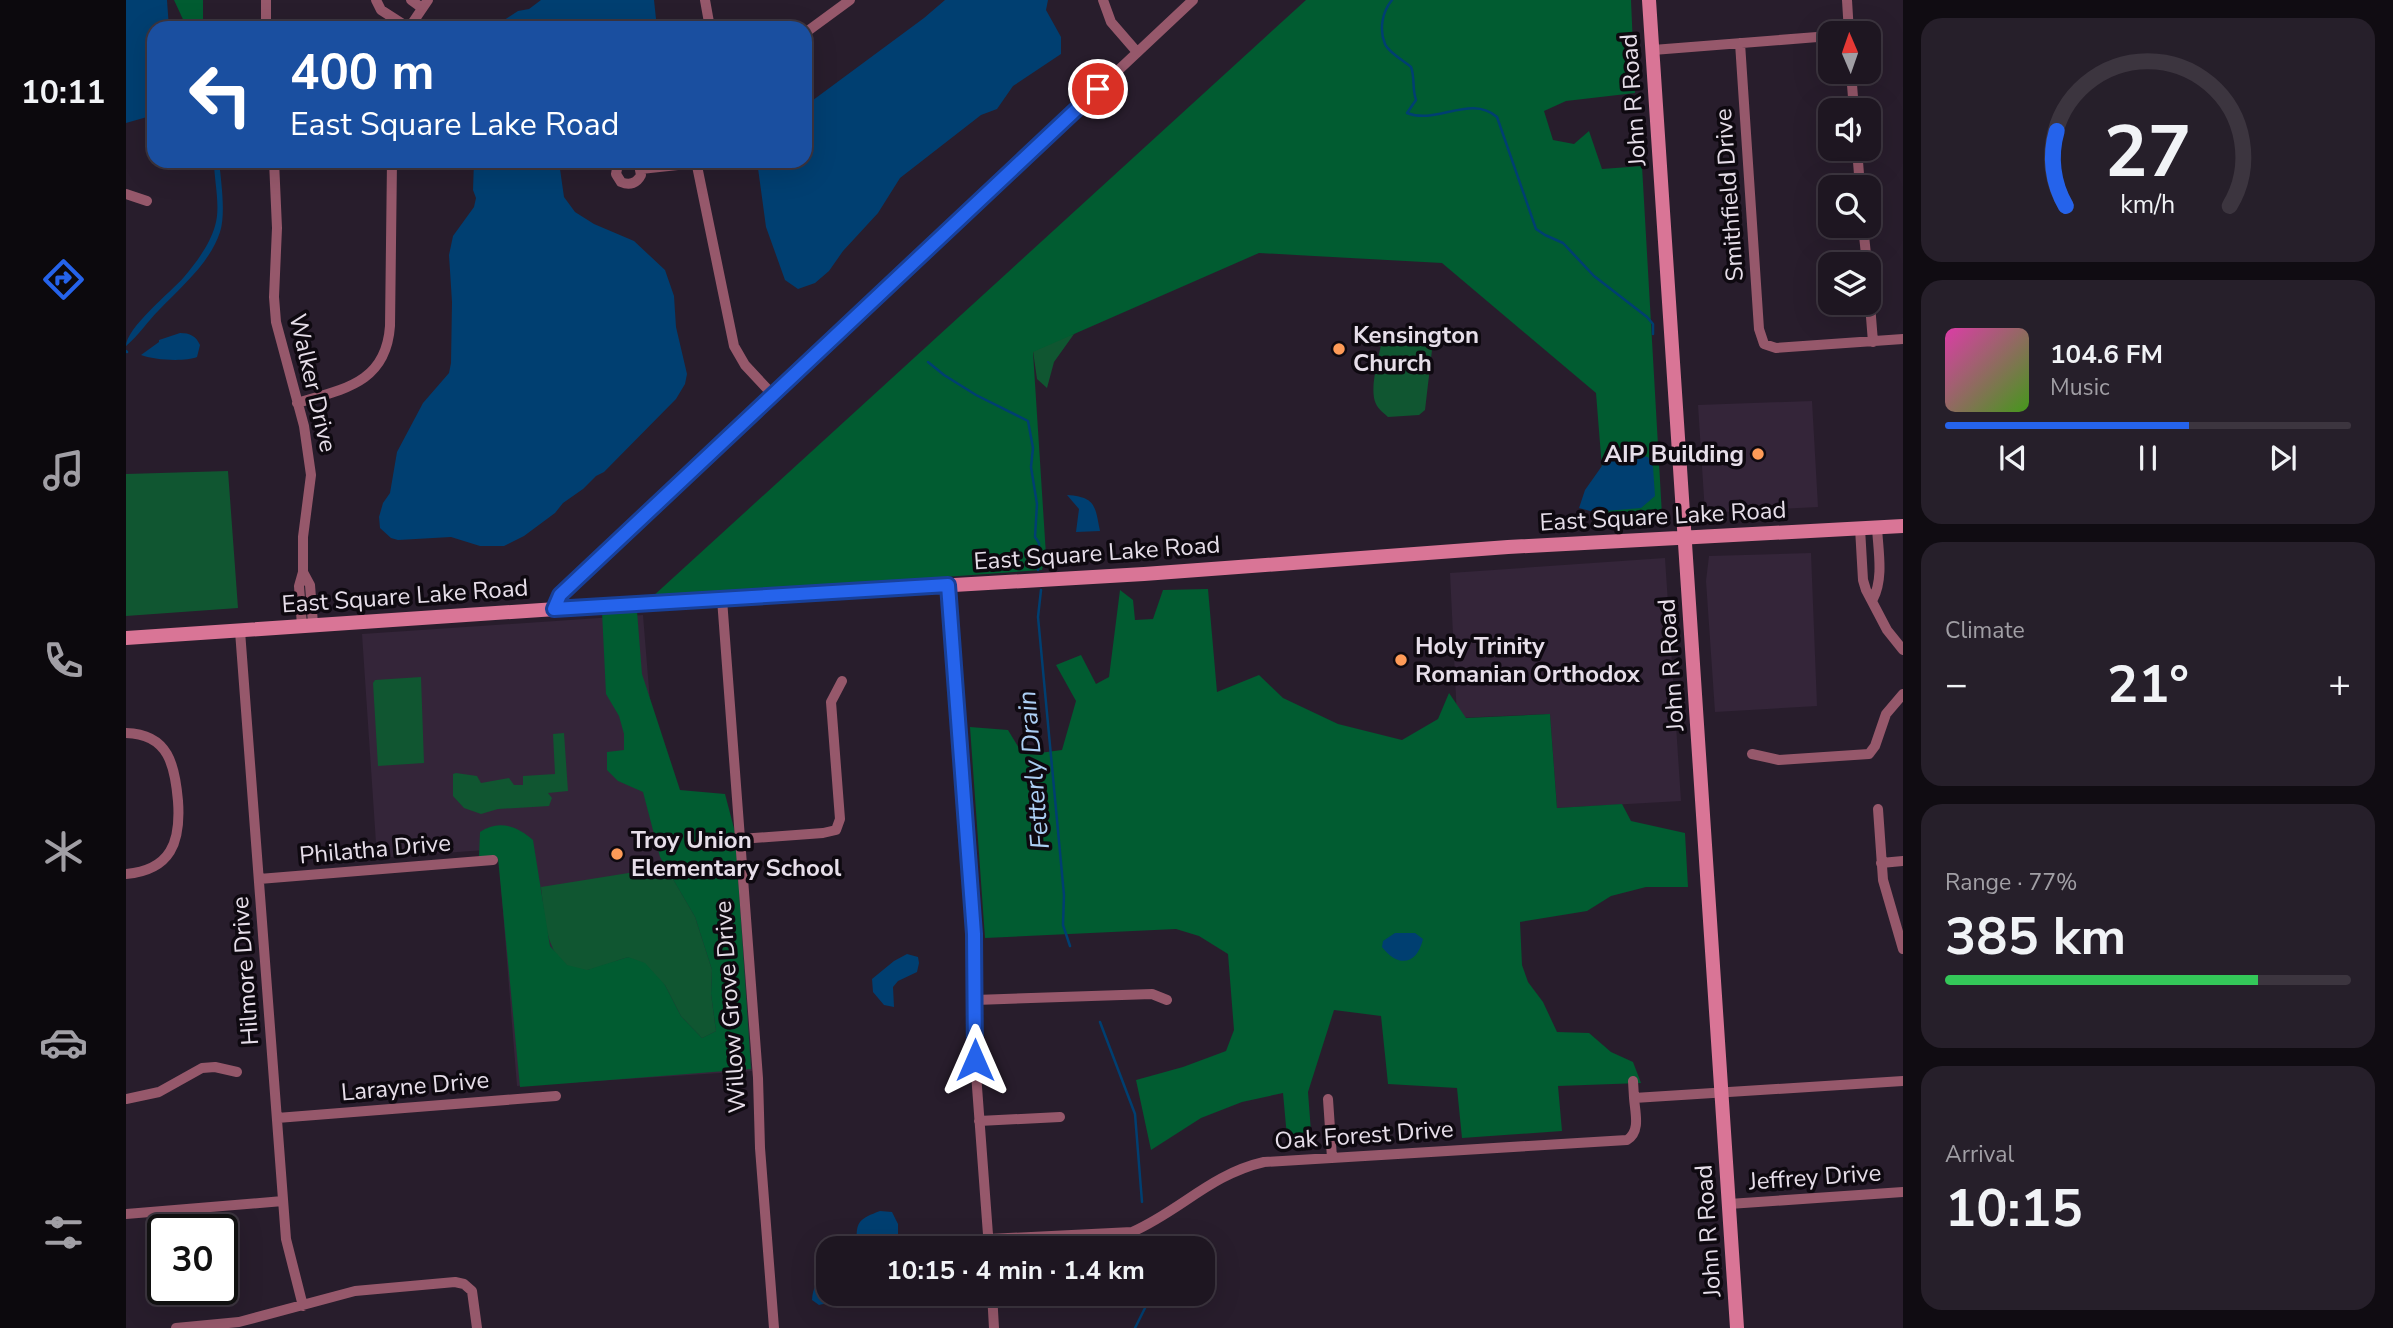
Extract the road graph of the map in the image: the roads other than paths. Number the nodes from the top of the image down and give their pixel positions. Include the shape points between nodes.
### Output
1 (266, 0) edge
2 (376, 0) edge
3 (411, 0) edge
4 (705, 0) edge
5 (850, 0) edge
6 (1103, 0) edge
7 (1193, 0) edge
8 (1649, 0) edge
9 (1847, 0) edge
10 (425, 4) edge
11 (266, 21) edge
12 (398, 21) edge
13 (414, 21) edge
14 (709, 21) edge
15 (1848, 21) edge
16 (812, 28) edge
17 (1818, 37) edge
18 (1740, 43) junction
19 (1653, 50) junction
20 (1138, 52) junction
21 (274, 168) edge
22 (392, 168) edge
23 (617, 168) edge
24 (639, 168) edge
25 (697, 168) edge
26 (126, 194) edge
27 (147, 201) dead end
28 (1871, 315) edge
29 (1903, 340) edge
30 (1873, 342) junction
31 (772, 394) junction
32 (297, 403) junction
33 (1903, 526) edge
34 (1877, 527) junction
35 (1860, 528) junction
36 (1685, 536) junction
37 (948, 585) junction
38 (722, 599) junction
39 (1873, 599) junction
40 (554, 609) junction
41 (307, 625) junction
42 (240, 631) junction
43 (126, 638) edge
44 (1903, 650) edge
45 (842, 681) dead end
46 (1903, 694) edge
47 (126, 733) edge
48 (1752, 754) dead end
49 (1878, 809) dead end
50 (740, 839) junction
51 (493, 860) dead end
52 (1903, 862) edge
53 (1881, 863) junction
54 (126, 874) edge
55 (259, 879) junction
56 (1903, 948) edge
57 (975, 1000) junction
58 (1167, 1000) dead end
59 (237, 1072) dead end
60 (1633, 1081) dead end
61 (1903, 1081) edge
62 (1722, 1093) junction
63 (556, 1096) dead end
64 (1634, 1098) junction
65 (126, 1099) edge
66 (1328, 1099) dead end
67 (1060, 1117) dead end
68 (277, 1118) junction
69 (979, 1121) junction
70 (1332, 1158) junction
71 (1903, 1192) edge
72 (283, 1201) junction
73 (1729, 1204) junction
74 (126, 1214) edge
75 (987, 1236) edge
76 (1096, 1236) edge
77 (303, 1306) junction
78 (993, 1306) edge
79 (176, 1328) edge
80 (477, 1328) edge
81 (774, 1328) edge
82 (994, 1328) edge
83 (1738, 1328) edge

1 - 11 street
2 - 12 street
3 - 10 street
4 - 14 street
5 - 16 street
6 - 20 street via 1111,22
7 - 20 street
8 - 19 main road, John R Road
9 - 15 street
10 - 13 street
17 - 18 street
18 - 19 street
18 - 30 street, Smithfield Drive via 1759,329 1764,344 1776,348
19 - 36 main road, John R Road
20 - 31 street
21 - 32 street, Walker Drive via 274,313
22 - 32 street via 386,351 357,383
23 - 24 street via 616,174 626,184 636,182
25 - 31 street via 734,346
26 - 27 street
28 - 30 street
29 - 30 street
31 - 40 street via 560,595
32 - 41 street, Walker Drive via 311,475 303,537 303,572 310,585
33 - 34 main road, East Square Lake Road
34 - 35 main road, East Square Lake Road
34 - 39 street via 1879,580
35 - 36 main road, East Square Lake Road
35 - 39 street via 1863,580
36 - 37 main road, East Square Lake Road
36 - 62 main road, John R Road
37 - 38 main road, East Square Lake Road
37 - 57 street
38 - 40 main road, East Square Lake Road
38 - 50 street, Willow Grove Drive
39 - 44 street
40 - 41 main road, East Square Lake Road
41 - 42 main road, East Square Lake Road
42 - 43 main road, East Square Lake Road
42 - 55 street, Hilmore Drive
45 - 50 street via 831,702 840,819 836,830
46 - 48 street via 1886,714 1868,754 1779,760
47 - 54 street via 151,738 171,759 179,816 176,841 166,857 149,869
49 - 53 street
50 - 81 street, Willow Grove Drive
51 - 55 street, Philatha Drive
52 - 53 street
53 - 56 street
55 - 68 street, Hilmore Drive
57 - 58 street via 1152,994
57 - 69 street
59 - 65 street via 202,1068 159,1092
60 - 64 street, Oak Forest Drive
61 - 62 street
62 - 64 street
62 - 73 main road, John R Road
63 - 68 street, Larayne Drive
64 - 70 street, Oak Forest Drive via 1636,1130 1627,1140
66 - 70 street
67 - 69 street
68 - 72 street, Hilmore Drive
69 - 75 street
70 - 76 street, Oak Forest Drive via 1242,1167 1150,1224 1123,1234
71 - 73 street, Jeffrey Drive
72 - 74 street
72 - 77 street, Hilmore Drive via 289,1256
73 - 83 main road, John R Road
77 - 79 street via 239,1322
77 - 80 street via 367,1290 455,1282 473,1295
78 - 82 street

